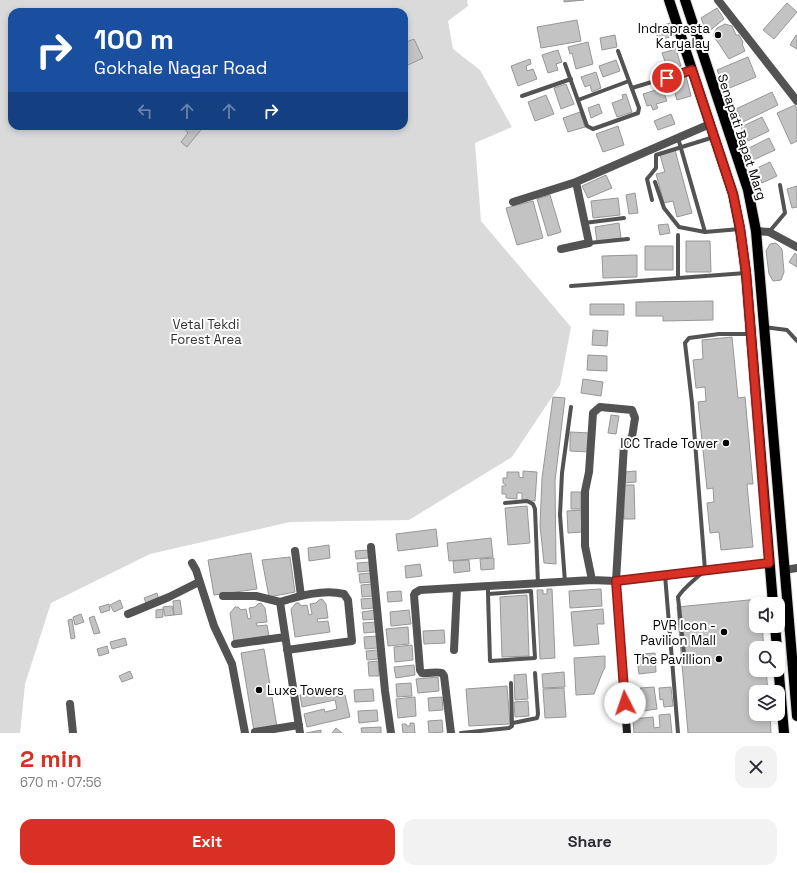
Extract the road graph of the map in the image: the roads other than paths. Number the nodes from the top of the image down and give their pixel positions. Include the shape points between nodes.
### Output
1 (669, 0) edge
2 (687, 0) edge
3 (718, 0) edge
4 (618, 52) dead end
5 (565, 64) dead end
6 (692, 70) junction
7 (571, 78) junction
8 (629, 81) junction
9 (632, 88) junction
10 (522, 96) dead end
11 (578, 100) junction
12 (797, 101) edge
13 (710, 124) junction
14 (714, 137) junction
15 (678, 138) junction
16 (681, 147) junction
17 (576, 182) junction
18 (655, 182) dead end
19 (780, 185) dead end
20 (652, 200) dead end
21 (513, 202) dead end
22 (624, 218) dead end
23 (584, 223) junction
24 (740, 228) junction
25 (756, 231) junction
26 (705, 232) junction
27 (769, 232) junction
28 (678, 235) dead end
29 (628, 239) dead end
30 (589, 243) junction
31 (797, 247) edge
32 (561, 249) dead end
33 (746, 273) junction
34 (678, 278) junction
35 (572, 286) dead end
36 (764, 327) junction
37 (751, 334) junction
38 (797, 341) edge
39 (570, 407) dead end
40 (505, 503) dead end
41 (371, 547) dead end
42 (295, 551) dead end
43 (192, 563) dead end
44 (769, 563) junction
45 (797, 568) edge
46 (705, 570) junction
47 (784, 570) junction
48 (665, 575) junction
49 (592, 580) junction
50 (616, 581) junction
51 (199, 582) junction
52 (565, 582) junction
53 (538, 584) junction
54 (457, 588) junction
55 (488, 590) junction
56 (223, 596) dead end
57 (300, 596) junction
58 (772, 597) edge
59 (280, 602) junction
60 (128, 614) dead end
61 (285, 637) junction
62 (235, 644) dead end
63 (287, 650) junction
64 (454, 650) dead end
65 (685, 662) dead end
66 (536, 673) dead end
67 (779, 677) edge
68 (511, 683) dead end
69 (70, 704) dead end
70 (797, 716) edge
71 (513, 723) junction
72 (299, 729) edge
73 (256, 732) edge
74 (73, 733) edge
75 (245, 733) edge
76 (391, 733) edge
77 (451, 733) edge
78 (461, 733) edge
79 (627, 733) edge
80 (678, 733) edge
81 (784, 733) edge

1 - 6 main road, Senapati Bapat Marg
2 - 25 main road, Senapati Bapat Marg via 704,63 748,190
3 - 12 street
4 - 8 lane
5 - 7 lane
6 - 9 lane
6 - 13 main road, Senapati Bapat Marg
7 - 10 lane
7 - 11 lane
8 - 9 lane
8 - 11 lane
9 - 11 lane via 639,108 638,113 593,129 587,126
13 - 14 main road, Senapati Bapat Marg
13 - 15 street
14 - 16 lane
14 - 24 main road, Senapati Bapat Marg via 733,194
15 - 16 lane
15 - 17 street
16 - 20 lane via 656,155 656,168 647,179
16 - 26 lane
17 - 21 street
17 - 23 street
18 - 26 lane via 664,208 679,227
19 - 27 lane via 785,213
22 - 23 lane
23 - 30 street
24 - 26 lane
24 - 33 main road, Senapati Bapat Marg
25 - 27 street
25 - 36 main road, Senapati Bapat Marg
27 - 31 street
28 - 34 lane
29 - 30 lane
30 - 32 street
33 - 34 lane
33 - 37 main road, Senapati Bapat Marg
34 - 35 lane
36 - 38 lane via 786,330
36 - 47 main road, Senapati Bapat Marg
37 - 44 main road, Senapati Bapat Marg
37 - 46 lane via 689,338 685,343
39 - 52 lane via 560,515
40 - 53 lane via 526,501 533,504
41 - 76 street
42 - 57 street
43 - 51 street
44 - 46 street
44 - 58 main road, Senapati Bapat Marg
45 - 47 street
46 - 48 street
46 - 65 lane via 682,590 678,597
47 - 70 main road, Senapati Bapat Marg
48 - 50 street
48 - 80 lane
49 - 50 street
49 - 50 street via 585,546 585,491 589,472 593,413 600,407 632,410 635,418 632,437 624,444
49 - 52 street
50 - 79 street
51 - 60 street
51 - 75 street via 214,626 232,664
52 - 53 street
53 - 55 street
54 - 55 street
54 - 64 street
54 - 77 street via 420,590 414,595 420,670 426,674 439,672 444,676
55 - 55 lane via 531,591 535,658 490,661
56 - 59 street via 256,596
57 - 59 street
57 - 63 street via 335,592 344,594 348,600 352,641
59 - 61 street
61 - 62 street
61 - 63 street
63 - 72 street
66 - 71 lane via 537,718
67 - 81 main road
68 - 71 lane
69 - 74 street
71 - 78 lane via 509,728
72 - 73 street

